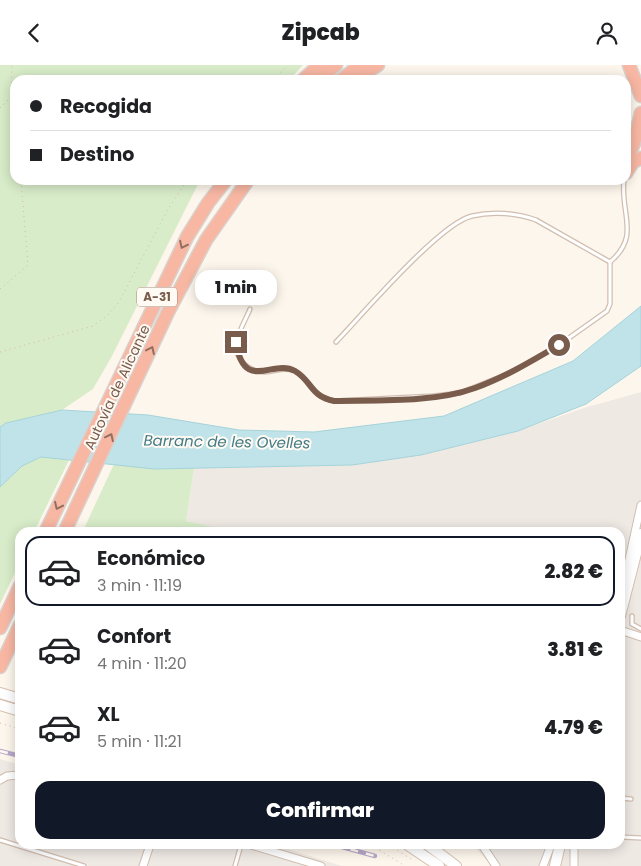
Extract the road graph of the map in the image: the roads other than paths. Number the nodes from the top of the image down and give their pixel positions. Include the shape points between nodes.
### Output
1 (319, 65) edge
2 (336, 65) edge
3 (360, 65) edge
4 (378, 65) edge
5 (629, 65) edge
6 (308, 75) edge
7 (324, 75) edge
8 (348, 75) edge
9 (363, 75) edge
10 (641, 96) edge
11 (641, 113) edge
12 (631, 150) edge
13 (216, 185) edge
14 (222, 185) edge
15 (244, 185) edge
16 (624, 185) edge
17 (208, 203) junction
18 (610, 262) junction
19 (250, 309) dead end
20 (336, 342) dead end
21 (641, 505) edge
22 (48, 527) edge
23 (67, 527) edge
24 (641, 534) edge
25 (625, 582) edge
26 (15, 596) edge
27 (625, 596) edge
28 (632, 616) dead end
29 (0, 628) edge
30 (641, 629) edge
31 (625, 632) edge
32 (15, 636) edge
33 (641, 637) edge
34 (0, 667) edge
35 (0, 693) edge
36 (15, 698) edge
37 (0, 705) edge
38 (15, 710) edge
39 (15, 776) edge
40 (0, 780) edge
41 (625, 798) edge
42 (631, 799) dead end
43 (625, 837) edge
44 (641, 838) edge
45 (0, 840) edge
46 (15, 845) edge
47 (29, 849) edge
48 (149, 849) edge
49 (240, 849) edge
50 (264, 849) edge
51 (414, 849) edge
52 (433, 849) edge
53 (485, 849) edge
54 (549, 849) edge
55 (559, 849) edge
56 (574, 849) edge
57 (84, 866) edge
58 (143, 866) edge
59 (234, 866) edge
60 (321, 866) edge
61 (439, 866) edge
62 (456, 866) edge
63 (496, 866) edge
64 (543, 866) edge
65 (555, 866) edge
66 (574, 866) edge

1 - 6 highway
2 - 7 highway
3 - 8 highway
4 - 9 highway
5 - 10 highway
11 - 12 highway
13 - 17 highway
14 - 17 highway, Autovía de Alicante / A-31
23 -> 15 highway, Autovía de Alicante / A-31 via 168,312 206,240
16 - 18 lane via 629,236 622,252
17 -> 22 highway, Autovía de Alicante / A-31 via 183,245
18 - 19 lane via 610,303 600,316 559,345 510,373 474,389 433,397 334,401 312,391 295,371 253,371 242,363 236,342
18 - 20 lane via 526,216 471,216 441,235
21 - 25 street
24 - 27 main road
26 - 29 highway
28 - 30 lane via 632,624
31 - 33 street
32 - 34 highway
35 - 36 main road
37 - 38 main road
39 - 40 street
41 - 42 lane
43 - 44 lane
45 - 46 lane
47 - 57 lane
48 - 58 street
49 - 59 lane
50 - 60 street
51 - 61 main road
52 - 62 main road
53 - 63 street
54 - 64 street
55 - 65 main road
56 - 66 street

